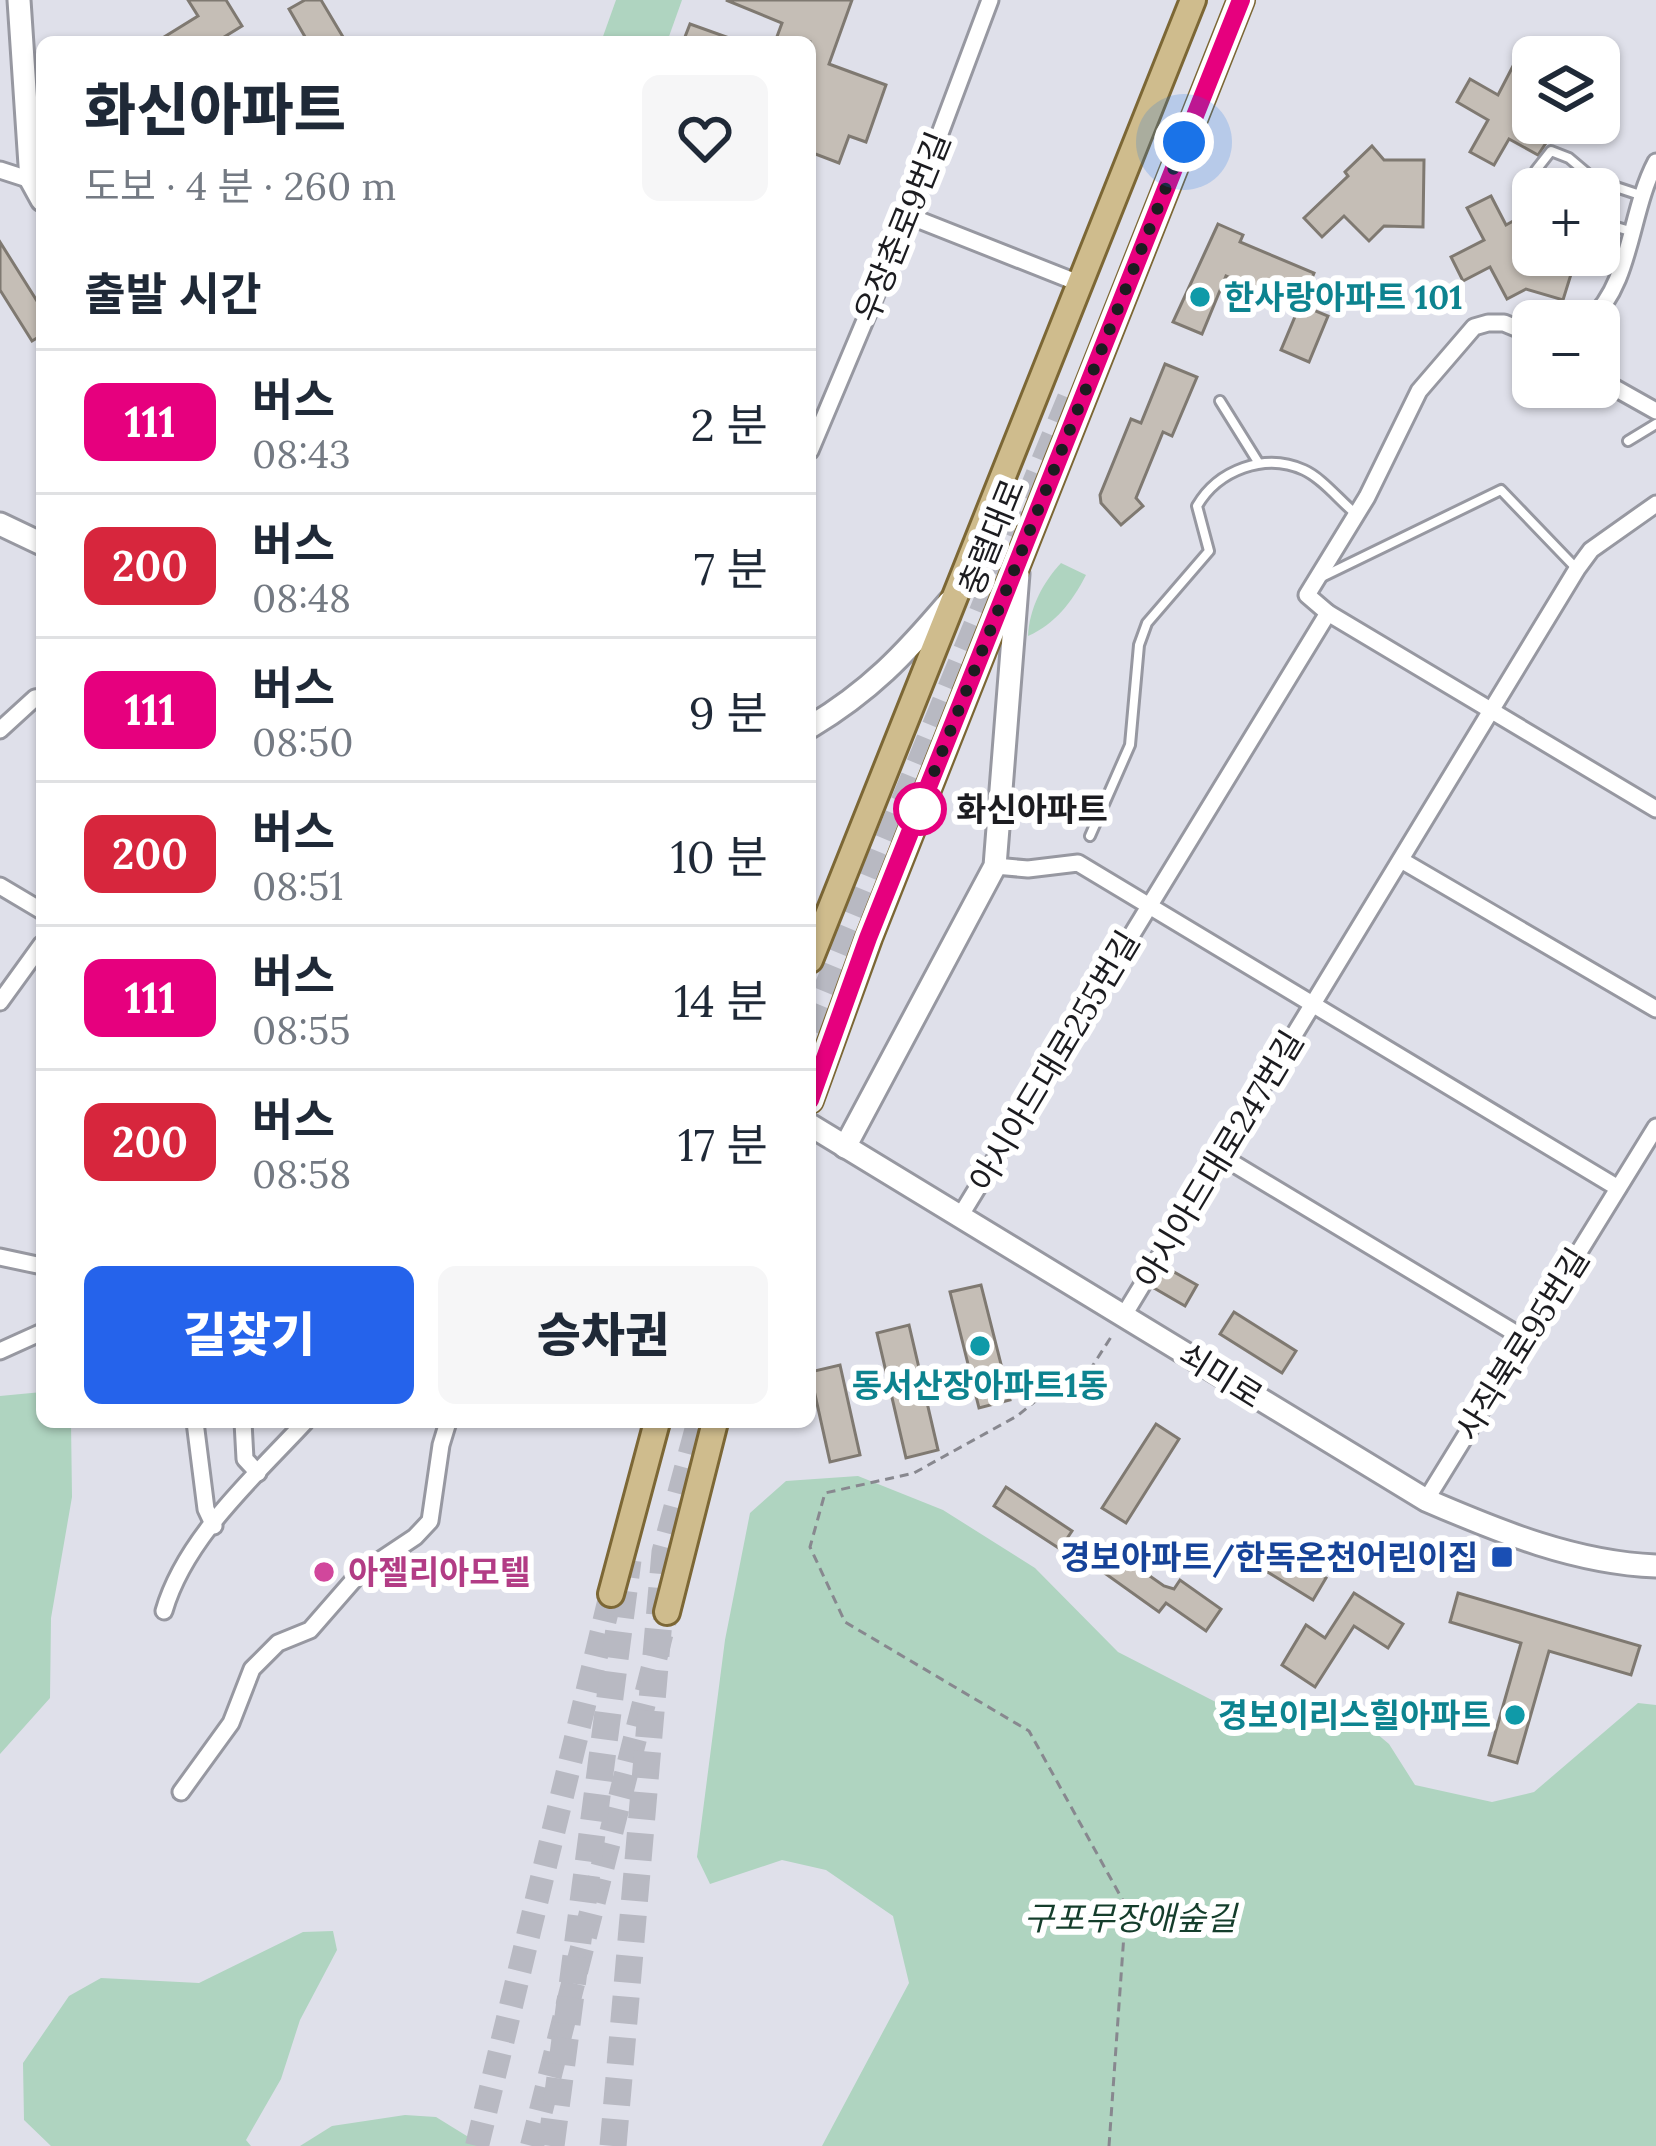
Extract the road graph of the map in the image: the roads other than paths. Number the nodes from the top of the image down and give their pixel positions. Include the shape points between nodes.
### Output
1 (19, 0) edge
2 (991, 0) edge
3 (1193, 0) edge
4 (1242, 5) edge
5 (1656, 162) edge
6 (1538, 168) edge
7 (1581, 168) edge
8 (0, 170) edge
9 (1620, 188) edge
10 (36, 190) edge
11 (1640, 195) junction
12 (909, 216) junction
13 (1620, 228) edge
14 (1630, 231) junction
15 (1081, 284) junction
16 (1607, 300) edge
17 (1512, 326) edge
18 (1620, 391) edge
19 (1220, 401) dead end
20 (1656, 411) edge
21 (1656, 424) edge
22 (816, 437) edge
23 (1628, 441) dead end
24 (1258, 461) junction
25 (1656, 504) edge
26 (1357, 515) junction
27 (0, 524) edge
28 (36, 541) edge
29 (1019, 556) junction
30 (1577, 569) junction
31 (1317, 580) junction
32 (954, 597) junction
33 (1328, 613) junction
34 (36, 698) edge
35 (1492, 710) junction
36 (816, 723) edge
37 (0, 730) edge
38 (1656, 807) edge
39 (1090, 836) dead end
40 (1401, 860) junction
41 (995, 866) junction
42 (0, 886) edge
43 (1150, 905) junction
44 (36, 907) edge
45 (816, 945) edge
46 (36, 952) edge
47 (0, 1002) edge
48 (1314, 1003) junction
49 (1656, 1009) edge
50 (816, 1083) edge
51 (1656, 1126) edge
52 (816, 1129) edge
53 (845, 1147) junction
54 (1221, 1156) junction
55 (1618, 1188) junction
56 (959, 1218) junction
57 (1, 1258) edge
58 (36, 1265) edge
59 (1124, 1315) junction
60 (36, 1335) edge
61 (1526, 1339) junction
62 (0, 1351) edge
63 (196, 1428) edge
64 (243, 1428) edge
65 (299, 1428) edge
66 (446, 1428) edge
67 (656, 1428) edge
68 (713, 1428) edge
69 (258, 1473) junction
70 (1426, 1500) junction
71 (214, 1526) junction
72 (1656, 1566) edge
73 (611, 1594) tunnel mouth
74 (164, 1611) dead end
75 (667, 1612) tunnel mouth
76 (181, 1792) dead end

1 - 10 main road
2 - 12 street, 우장춘로9번길
3 - 15 main road, 충렬대로
4 - 29 main road, 충렬대로
5 - 11 street
6 - 7 lane via 1551,151
8 - 10 street
9 - 11 lane
11 - 14 street
12 - 15 street
12 - 22 street, 우장춘로9번길
13 - 14 lane
14 - 16 street
15 - 32 main road, 충렬대로
17 - 26 street via 1474,327 1418,391
18 - 20 street
19 - 24 lane
21 - 23 lane
24 - 26 lane via 1305,470
24 - 39 lane via 1209,485 1197,506 1209,551 1148,623 1130,745
25 - 30 street, 아시아드대로247번길
26 - 31 street
27 - 28 main road
29 - 41 main road
29 - 50 main road, 충렬대로
30 - 31 lane via 1501,490
30 - 35 street, 아시아드대로247번길
31 - 33 street via 1307,595
32 - 36 main road via 858,698
32 - 45 main road, 충렬대로
33 - 35 street
33 - 43 street, 아시아드대로255번길
34 - 37 street
35 - 38 street
35 - 40 street, 아시아드대로247번길
40 - 48 street, 아시아드대로247번길
40 - 49 street
41 - 43 street, 아시아드대로255번길 via 1078,863
41 - 53 main road
42 - 44 street
43 - 48 street, 아시아드대로247번길
43 - 56 street, 아시아드대로255번길
46 - 47 street
48 - 54 street, 아시아드대로247번길
48 - 55 street
51 - 55 street, 사직북로95번길
52 - 53 main road, 쇠미로
53 - 56 main road, 쇠미로
54 - 59 street, 아시아드대로247번길
54 - 61 street
55 - 61 street, 사직북로95번길
56 - 59 main road, 쇠미로
57 - 58 street
59 - 70 main road, 쇠미로
60 - 62 street
61 - 70 street, 사직북로95번길
63 - 71 street
64 - 69 street via 245,1459
65 - 69 street
66 - 76 street via 430,1521 358,1576 310,1630 278,1643 252,1669 231,1723
67 - 73 main road
68 - 75 main road
69 - 71 street
70 - 72 main road, 쇠미로 via 1507,1535
71 - 74 street via 173,1579

